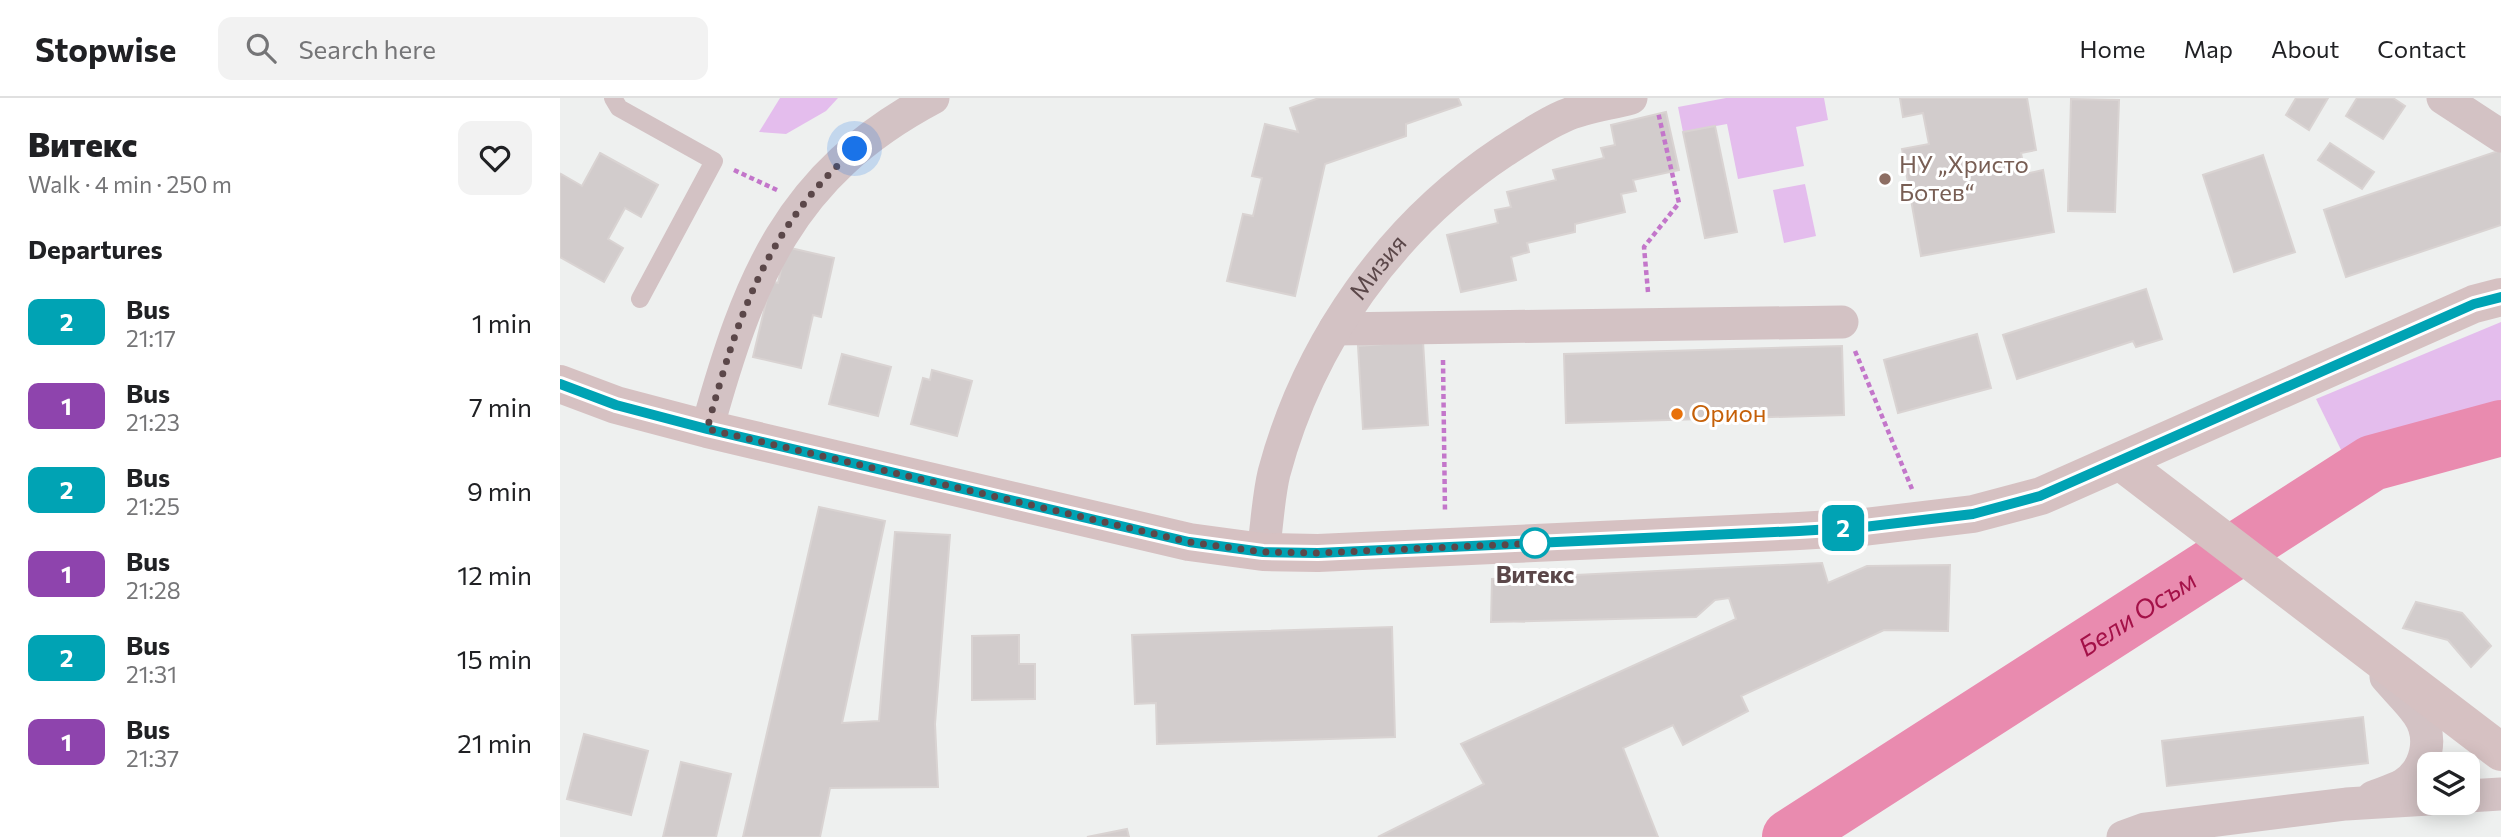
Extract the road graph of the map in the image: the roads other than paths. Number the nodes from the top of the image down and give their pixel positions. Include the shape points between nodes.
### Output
1 (613, 98) edge
2 (933, 98) edge
3 (2443, 98) edge
4 (1644, 105) edge
5 (2501, 136) edge
6 (2501, 297) edge
7 (640, 299) dead end
8 (1842, 322) road end
9 (1335, 329) junction
10 (560, 384) edge
11 (707, 429) junction
12 (2121, 461) junction
13 (1263, 552) junction
14 (2327, 619) junction
15 (2501, 752) edge
16 (2501, 794) edge
17 (2480, 795) edge
18 (2417, 800) edge
19 (2358, 803) junction
20 (2123, 837) edge

1 - 7 lane via 619,108 714,161
2 - 11 street via 855,149 803,202 780,236 743,310
3 - 5 street
4 - 9 street, Мизия via 1565,116 1485,164 1415,224 1353,299
6 - 12 main road via 2474,304
8 - 9 street
9 - 13 street, Мизия via 1287,430 1273,477
10 - 11 main road via 616,405
11 - 13 main road via 1189,542
12 - 13 main road via 2040,496 1973,514 1864,527
12 - 14 main road
14 - 15 main road
14 - 19 street via 2420,716 2425,729 2425,756 2412,778
16 - 17 street
18 - 19 street
19 - 20 street via 2145,829

